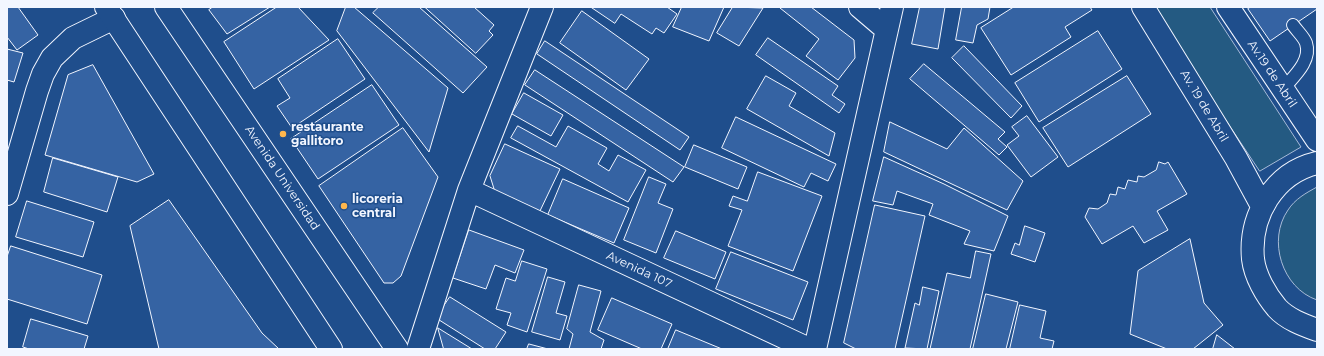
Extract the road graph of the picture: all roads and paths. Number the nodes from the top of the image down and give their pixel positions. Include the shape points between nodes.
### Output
1 (166, 7) edge
2 (542, 7) edge
3 (860, 7) edge
4 (892, 7) edge
5 (1143, 7) edge
6 (1228, 7) edge
7 (110, 12) edge
8 (1294, 25) dead end
9 (887, 30) junction
10 (1312, 46) edge
11 (1283, 89) junction
12 (1317, 140) edge
13 (1317, 163) edge
14 (468, 190) junction
15 (7, 194) edge
16 (1262, 206) junction
17 (1317, 330) edge
18 (331, 349) edge
19 (397, 349) edge
20 (418, 349) edge
21 (809, 349) edge
22 (815, 349) edge

1 - 19 street, Avenida Universidad
2 - 14 street
3 - 9 street
4 - 9 street
5 - 16 street, Av. 19 de Abril via 1236,158
6 - 11 street, Av.19 de Abril
7 - 15 street via 73,38 52,58 37,91
7 - 18 street
8 - 10 lane
9 - 22 street
10 - 11 lane via 1303,66
11 - 12 street, Av.19 de Abril
13 - 16 street via 1291,174 1275,188
14 - 20 street
14 - 21 street, Avenida 107
16 - 17 street via 1253,232 1253,260 1262,286 1278,308 1301,325

